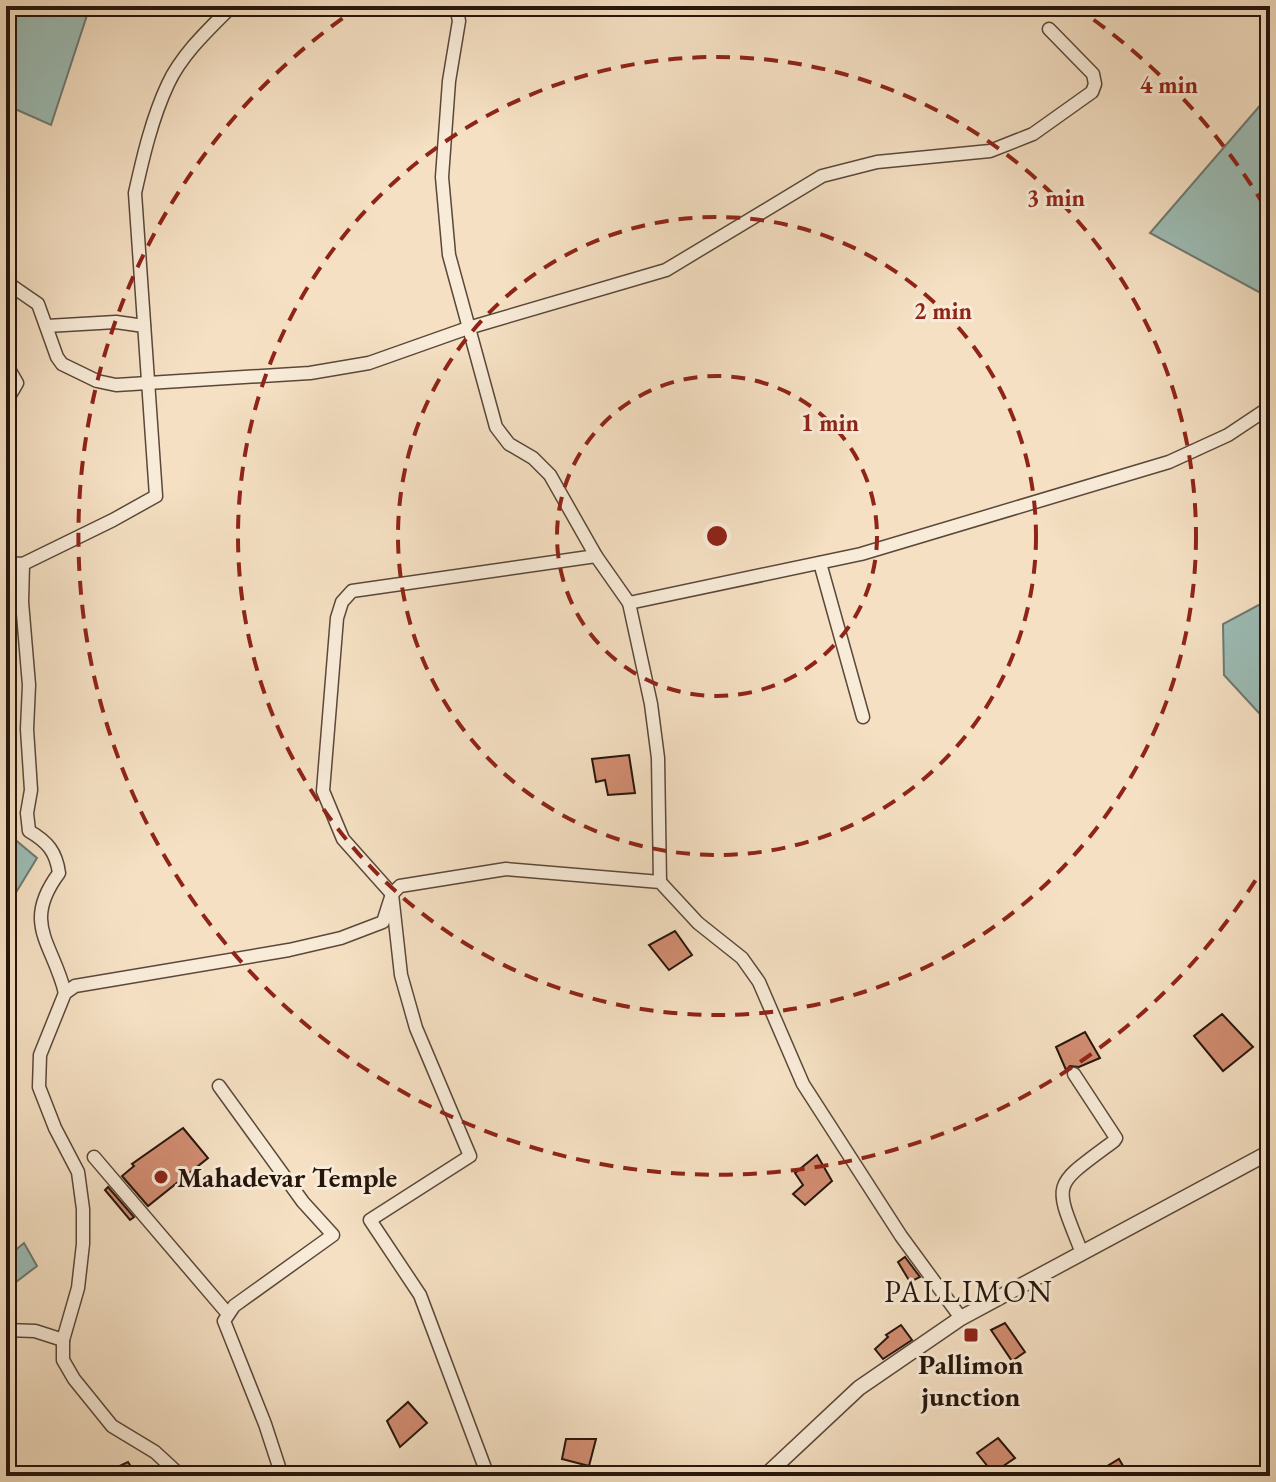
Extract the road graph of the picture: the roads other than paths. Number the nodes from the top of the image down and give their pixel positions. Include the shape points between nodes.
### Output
1 (232, 6) edge
2 (456, 6) edge
3 (1049, 29) dead end
4 (6, 282) edge
5 (47, 326) junction
6 (144, 326) junction
7 (468, 328) junction
8 (6, 364) edge
9 (147, 384) junction
10 (6, 402) edge
11 (1270, 407) edge
12 (596, 556) junction
13 (6, 563) edge
14 (820, 563) junction
15 (23, 564) junction
16 (629, 603) junction
17 (863, 717) dead end
18 (660, 882) junction
19 (392, 894) junction
20 (65, 993) junction
21 (1074, 1074) dead end
22 (219, 1086) dead end
23 (1270, 1152) edge
24 (94, 1157) dead end
25 (1082, 1253) junction
26 (228, 1314) junction
27 (961, 1318) junction
28 (6, 1330) edge
29 (63, 1340) junction
30 (181, 1476) edge
31 (282, 1476) edge
32 (460, 1476) edge
33 (488, 1476) edge
34 (765, 1476) edge

1 - 6 street via 169,83 143,155 135,193
2 - 7 street via 459,21 442,177 449,255
3 - 7 street via 1093,74 1095,84 1092,92 1033,134 990,151 877,162 822,176 666,270
4 - 5 street via 34,299
5 - 6 street
5 - 9 street via 62,364 105,384
6 - 9 street
7 - 9 street via 369,363 310,373
7 - 12 street via 496,427 509,444 550,475
8 - 10 street via 17,383
9 - 15 street via 156,496
11 - 14 street via 1228,435 1169,462
12 - 16 street
12 - 19 street via 352,591 342,602 323,791 343,839
13 - 15 street
14 - 16 street
14 - 17 street
15 - 20 street via 31,790 27,813 29,831 45,840 57,857 59,873 46,891 40,928
16 - 18 street via 658,758
18 - 19 street via 506,869 400,886
18 - 27 street via 698,923 742,958 759,982 803,1084
19 - 20 street via 383,922 341,938 75,986
19 - 33 street via 401,975 416,1028 470,1156 370,1220 420,1295
20 - 29 street via 40,1055 39,1087 78,1172 83,1209 78,1288
21 - 25 street via 1116,1138 1072,1173 1061,1194
22 - 26 street via 333,1235
23 - 25 street
24 - 26 street
25 - 27 street
26 - 31 street via 226,1328
27 - 34 street via 859,1388
28 - 29 street via 35,1331
29 - 30 street via 63,1360 112,1426 155,1452
32 - 33 street

